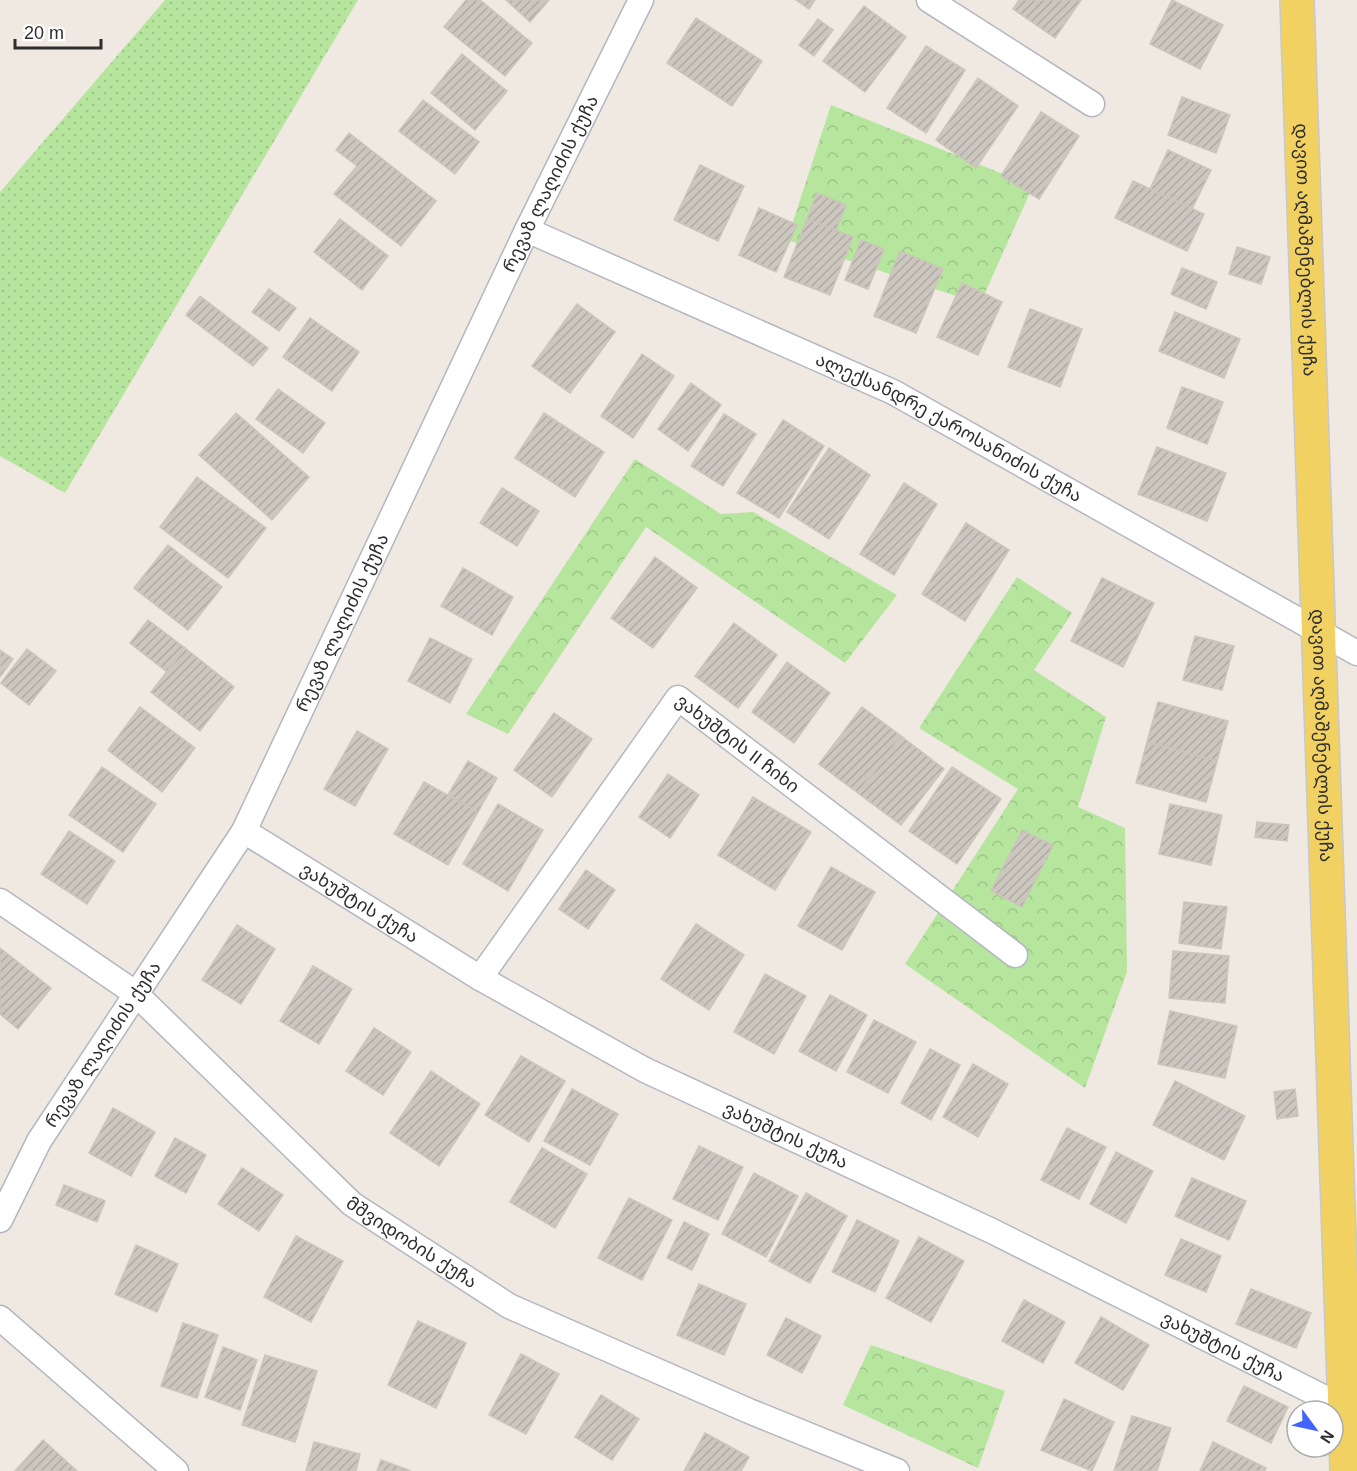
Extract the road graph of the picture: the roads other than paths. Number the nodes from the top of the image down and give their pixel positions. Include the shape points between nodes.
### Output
1 (641, 0) edge
2 (929, 0) edge
3 (1298, 0) edge
4 (1092, 104) dead end
5 (527, 230) junction
6 (1319, 630) junction
7 (1357, 653) edge
8 (244, 831) junction
9 (0, 901) edge
10 (1015, 955) dead end
11 (480, 978) junction
12 (135, 993) junction
13 (0, 1220) edge
14 (0, 1318) edge
15 (1327, 1399) edge
16 (1345, 1399) edge
17 (1345, 1408) edge
18 (176, 1471) edge
19 (897, 1471) edge
20 (1347, 1471) edge

1 - 5 street, რევაზ ლაღიძის ქუჩა
2 - 4 street
3 - 6 main road, დავით აღმაშენებლის ქუჩა
5 - 6 street, ალექსანდრე ქაროსანიძის ქუჩა via 893,392
5 - 8 street, რევაზ ლაღიძის ქუჩა
6 - 7 street, ალექსანდრე ქაროსანიძის ქუჩა
6 - 16 main road, დავით აღმაშენებლის ქუჩა
8 - 11 street, ვახუშტის ქუჩა
8 - 12 street, რევაზ ლაღიძის ქუჩა
9 - 12 street, მშვიდობის ქუჩა
10 - 11 street, ვახუშტის II ჩიხი via 678,698
11 - 15 street, ვახუშტის ქუჩა via 645,1070 992,1231
12 - 13 street, რევაზ ლაღიძის ქუჩა via 39,1141
12 - 19 street, მშვიდობის ქუჩა via 352,1204 509,1306 748,1411
14 - 18 street
17 - 20 main road, დავით აღმაშენებლის ქუჩა

